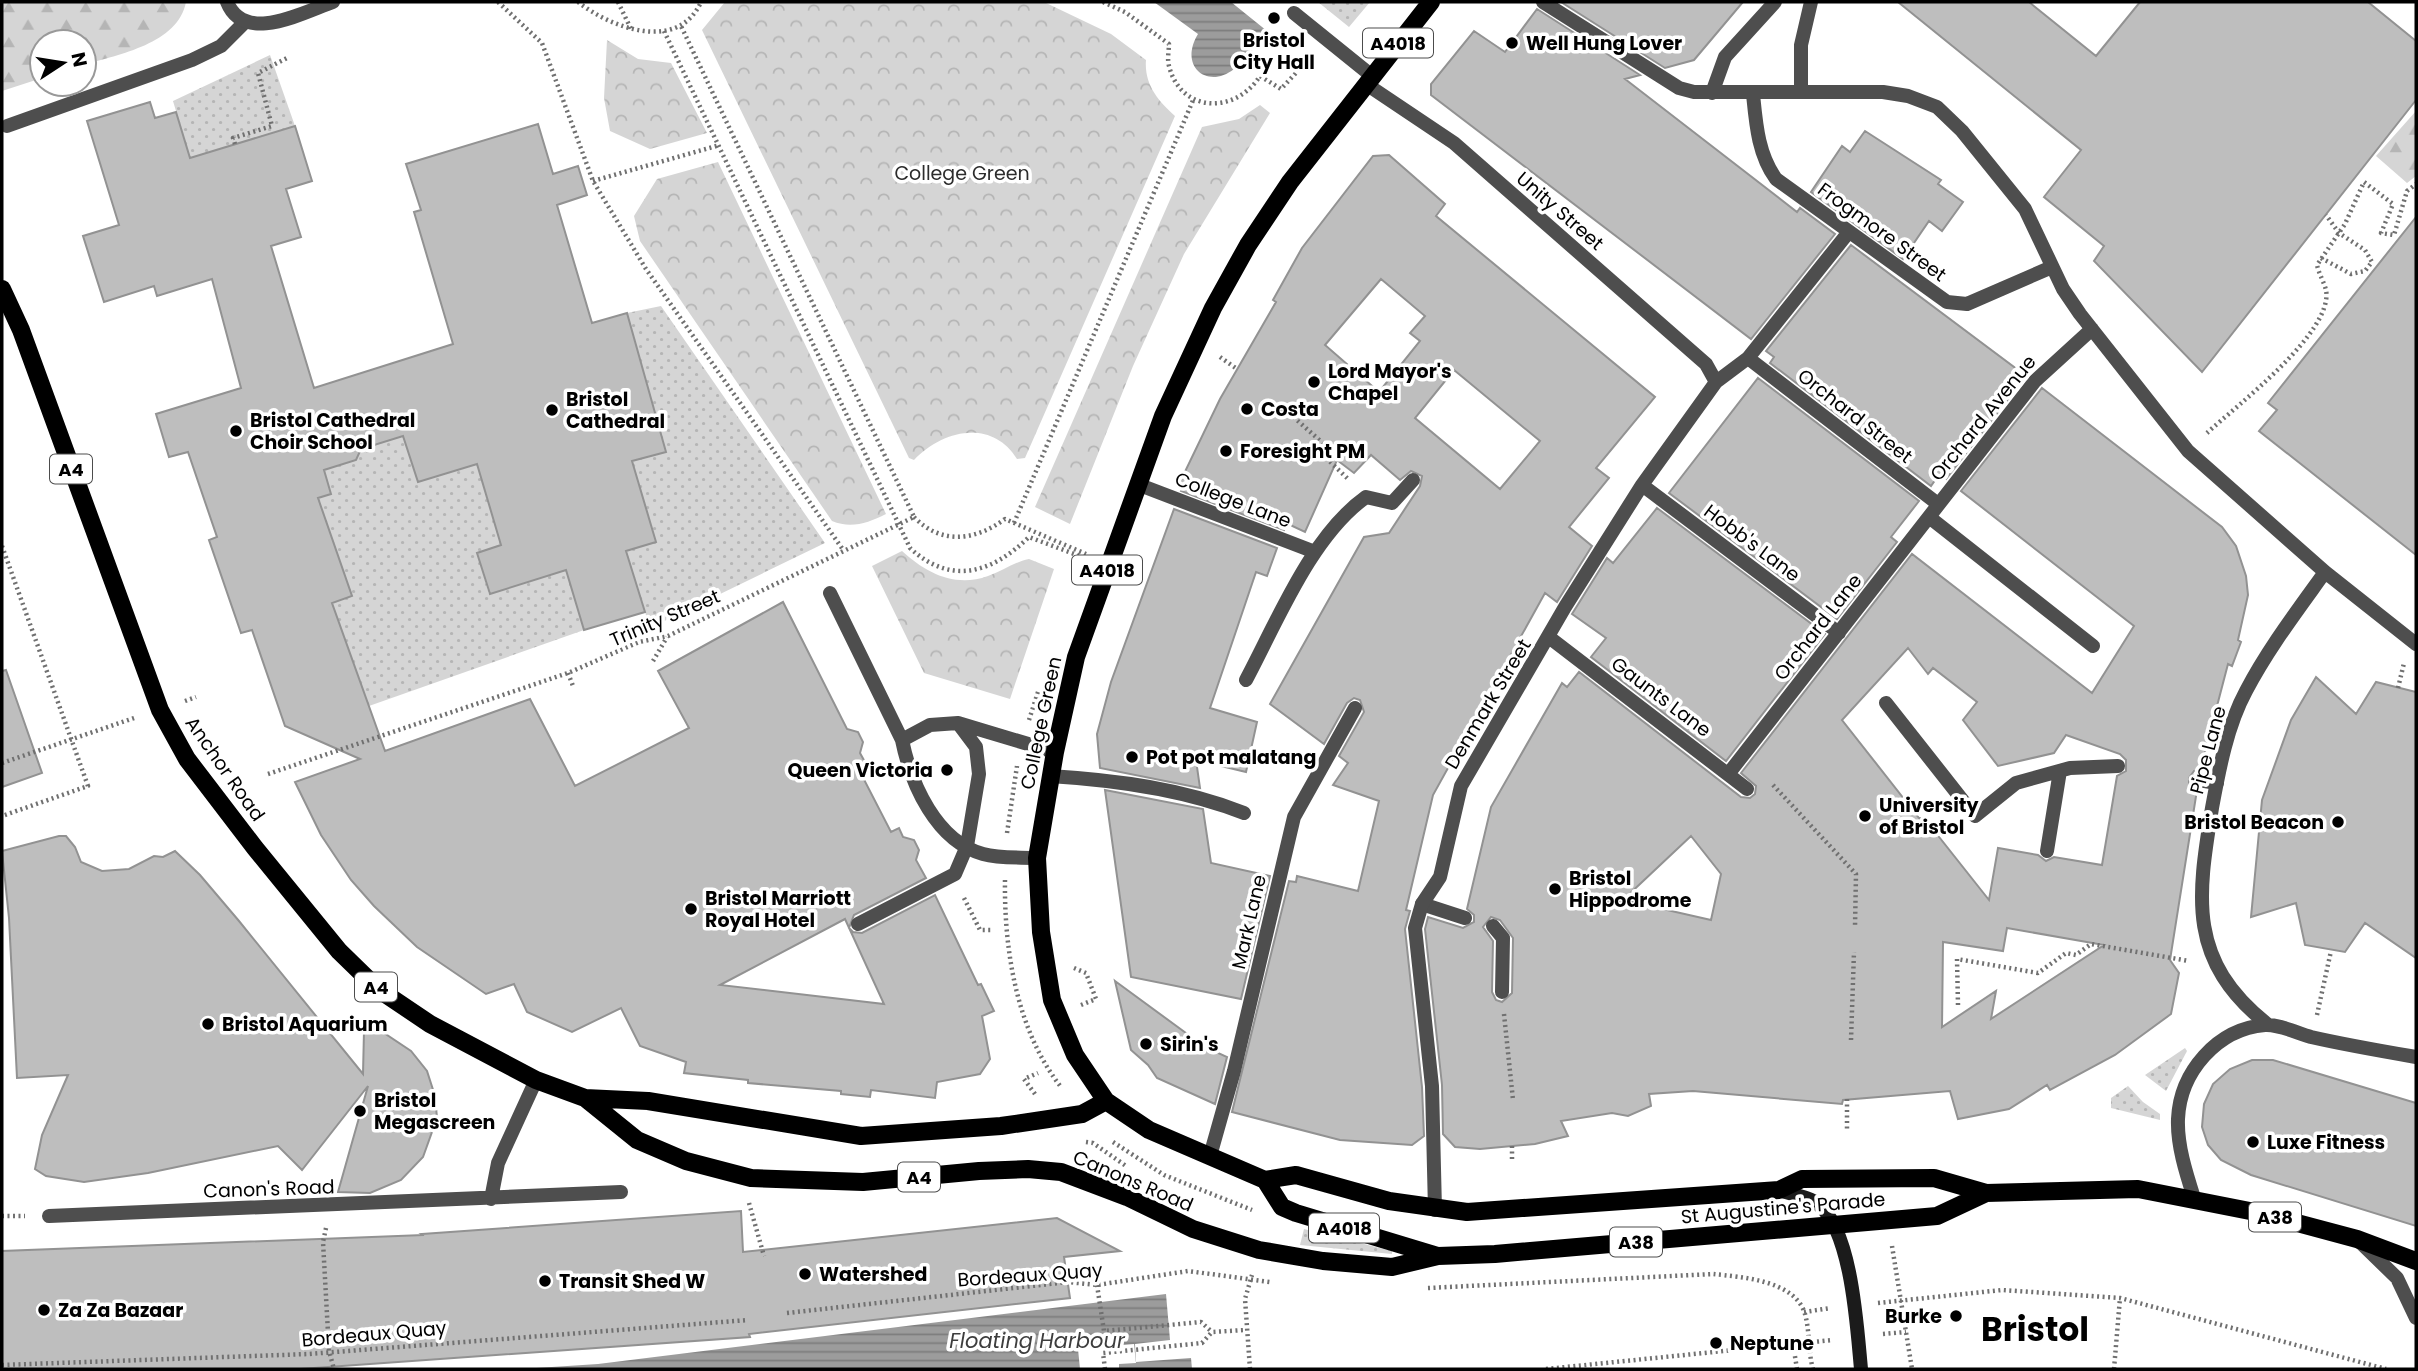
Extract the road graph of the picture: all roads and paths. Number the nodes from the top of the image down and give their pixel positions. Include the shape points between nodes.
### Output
1 (228, 2) edge
2 (333, 2) edge
3 (498, 2) edge
4 (578, 2) edge
5 (618, 2) edge
6 (701, 2) edge
7 (1103, 2) edge
8 (1432, 2) edge
9 (1543, 2) edge
10 (1775, 2) edge
11 (1810, 2) edge
12 (1294, 13) dead end
13 (245, 22) junction
14 (681, 26) junction
15 (631, 29) junction
16 (664, 31) junction
17 (1326, 40) junction
18 (287, 58) dead end
19 (1369, 80) junction
20 (1801, 90) junction
21 (1712, 93) junction
22 (1753, 94) junction
23 (1194, 98) junction
24 (7, 126) dead end
25 (235, 144) dead end
26 (720, 145) junction
27 (593, 181) junction
28 (2416, 184) edge
29 (2326, 215) dead end
30 (1848, 233) junction
31 (2339, 233) junction
32 (2321, 258) junction
33 (2052, 267) junction
34 (2, 289) edge
35 (2092, 330) junction
36 (1748, 358) junction
37 (1716, 382) junction
38 (1281, 407) dead end
39 (2188, 450) junction
40 (1413, 480) dead end
41 (1137, 484) junction
42 (1642, 485) junction
43 (1366, 497) junction
44 (1938, 504) junction
45 (914, 517) junction
46 (1929, 517) junction
47 (1014, 523) junction
48 (898, 525) junction
49 (2, 546) edge
50 (844, 551) junction
51 (1315, 552) junction
52 (1109, 564) junction
53 (1081, 570) dead end
54 (2325, 572) junction
55 (830, 593) dead end
56 (1839, 632) junction
57 (668, 636) junction
58 (1550, 638) junction
59 (2416, 644) edge
60 (2093, 646) dead end
61 (653, 660) dead end
62 (568, 673) junction
63 (1246, 680) dead end
64 (573, 686) dead end
65 (1039, 691) dead end
66 (1886, 703) dead end
67 (1355, 708) dead end
68 (120, 722) dead end
69 (958, 723) junction
70 (71, 738) junction
71 (902, 740) junction
72 (1021, 743) junction
73 (1055, 752) junction
74 (2, 763) edge
75 (2118, 766) dead end
76 (2060, 771) junction
77 (1729, 773) junction
78 (268, 775) dead end
79 (1050, 776) junction
80 (1765, 777) dead end
81 (2199, 780) dead end
82 (2217, 783) junction
83 (1747, 789) dead end
84 (1244, 813) dead end
85 (2, 816) edge
86 (967, 846) junction
87 (2047, 851) dead end
88 (1005, 857) junction
89 (1037, 858) junction
90 (955, 874) junction
91 (1422, 904) junction
92 (1465, 918) dead end
93 (858, 924) dead end
94 (1493, 926) dead end
95 (1855, 927) dead end
96 (992, 930) dead end
97 (2331, 951) dead end
98 (1854, 952) dead end
99 (2216, 964) junction
100 (1502, 992) joint
101 (1958, 1005) dead end
102 (2267, 1024) junction
103 (2312, 1037) junction
104 (1851, 1040) dead end
105 (2416, 1057) edge
106 (1038, 1073) dead end
107 (536, 1080) junction
108 (1057, 1082) dead end
109 (1037, 1097) dead end
110 (585, 1098) junction
111 (1847, 1099) dead end
112 (1513, 1100) dead end
113 (1106, 1101) junction
114 (1847, 1132) dead end
115 (1512, 1146) dead end
116 (1130, 1155) dead end
117 (1210, 1156) junction
118 (1512, 1159) dead end
119 (1265, 1180) junction
120 (1779, 1190) junction
121 (621, 1192) dead end
122 (750, 1192) dead end
123 (1986, 1193) junction
124 (2194, 1198) junction
125 (491, 1199) junction
126 (331, 1206) junction
127 (1435, 1210) junction
128 (1467, 1212) joint
129 (49, 1216) dead end
130 (1263, 1216) dead end
131 (1835, 1225) junction
132 (1891, 1238) dead end
133 (2357, 1239) junction
134 (764, 1256) dead end
135 (1437, 1256) junction
136 (2416, 1261) edge
137 (1251, 1281) junction
138 (1282, 1283) dead end
139 (1097, 1285) junction
140 (1415, 1289) dead end
141 (2120, 1298) junction
142 (1901, 1300) junction
143 (1875, 1303) dead end
144 (1834, 1308) dead end
145 (1804, 1312) junction
146 (787, 1314) dead end
147 (2416, 1318) edge
148 (748, 1320) dead end
149 (1245, 1330) junction
150 (1212, 1332) junction
151 (1906, 1332) junction
152 (1879, 1334) dead end
153 (1838, 1339) dead end
154 (1809, 1342) junction
155 (1793, 1344) junction
156 (329, 1351) junction
157 (2, 1365) edge
158 (334, 1369) edge
159 (1105, 1369) edge
160 (1250, 1369) edge
161 (1546, 1369) edge
162 (1797, 1369) edge
163 (1813, 1369) edge
164 (1861, 1369) edge
165 (1912, 1369) edge
166 (2114, 1369) edge
167 (2386, 1369) edge

1 - 13 street
2 - 13 street via 276,21
3 - 27 path via 542,43
4 - 15 path via 609,22
5 - 15 path
6 - 14 path
7 - 23 path via 1169,44 1168,65 1183,92
8 - 19 main road, A4018
9 - 21 street via 1679,88
10 - 21 street via 1725,57
11 - 20 street via 1801,45
12 - 17 street, Unity Street
13 - 24 street via 221,46 192,60
14 - 16 path
14 - 45 path
15 - 16 path
16 - 26 path
17 - 19 street, Unity Street
17 - 23 path via 1281,89 1260,76 1251,89 1226,104
18 - 25 path via 258,74 272,126 233,138
19 - 37 street, Unity Street via 1454,143 1706,364
19 - 41 main road, College Green / A4018 via 1248,245 1186,367
20 - 22 street
20 - 33 street via 1884,92 1937,107 2025,209
21 - 22 street
22 - 30 street, Frogmore Street via 1758,140 1768,168
23 - 47 path
26 - 27 path
26 - 48 path
27 - 50 path via 646,269
28 - 31 path via 2407,191 2394,234 2381,233 2393,204 2364,182
29 - 31 path
30 - 33 street, Frogmore Street via 1947,302 1967,304
30 - 36 street, Denmark Street
31 - 32 path
31 - 32 path via 2365,250 2372,262 2365,271 2351,274
32 - 39 path via 2317,265 2326,291 2320,321 2302,346
33 - 35 street
34 - 107 main road, Anchor Road / A4 via 160,710 187,759 340,951 378,989 430,1024
35 - 39 street
35 - 44 street, Orchard Avenue via 2035,381
36 - 37 street, Denmark Street
36 - 44 street, Orchard Street
37 - 42 street, Denmark Street
38 - 43 path via 1325,445 1319,450
39 - 54 street
40 - 43 street via 1392,503
41 - 51 street, College Lane
41 - 52 main road, College Green / A4018
42 - 56 street, Hobb's Lane
42 - 58 street, Denmark Street
43 - 51 street
44 - 46 street, Orchard Lane
45 - 47 path via 940,535 965,538 987,532 1005,519
45 - 48 path, Trinity Street
46 - 56 street, Orchard Lane
46 - 60 street
47 - 52 path
48 - 50 path, Trinity Street
48 - 53 path via 910,548 939,568 984,568 1010,556 1030,537 1085,558
49 - 70 path
50 - 57 path, Trinity Street
51 - 63 street
52 - 73 main road, College Green / A4018 via 1076,657
54 - 59 street
54 - 82 street, Pipe Lane via 2245,693
55 - 71 street
56 - 77 street, Orchard Lane
57 - 61 path
57 - 62 path, Trinity Street via 639,642
58 - 77 street, Gaunts Lane
58 - 91 street, Denmark Street via 1461,786 1440,877
62 - 64 path
62 - 78 path, Trinity Street
65 - 72 path
66 - 76 street via 1975,816 2016,783
67 - 117 street, Mark Lane via 1294,817
68 - 70 path
69 - 71 street via 930,725
69 - 72 street
69 - 86 street via 976,747 979,774
70 - 74 path
70 - 85 path via 88,786
71 - 86 street via 906,763 933,817 954,840
72 - 73 street
72 - 88 path
73 - 79 main road, College Green / A4018
75 - 76 street
76 - 87 street
77 - 83 street, Gaunts Lane
79 - 84 street via 1109,780 1216,802
79 - 89 main road, College Green / A4018
80 - 95 path via 1856,874
81 - 82 street
82 - 99 street, Pipe Lane via 2200,895
86 - 88 street via 982,854
86 - 90 street
88 - 89 street
88 - 108 path via 1004,905 1021,1007 1037,1051
89 - 113 main road, College Green / A4018 via 1041,932 1052,1000 1075,1055
90 - 93 street
90 - 96 path via 980,930
91 - 92 street
91 - 127 street, Denmark Street via 1415,928 1432,1086
94 - 100 street via 1503,938
97 - 103 path
98 - 104 path
99 - 101 path via 2091,944 2076,955 2066,953 2038,973 1957,959
99 - 102 street, Pipe Lane via 2230,990
100 - 112 path
102 - 103 street
102 - 124 street via 2224,1038 2192,1072 2178,1120
103 - 105 street
106 - 109 path via 1024,1079
107 - 110 main road, Canons Road / A4
107 - 125 street via 498,1163
110 - 113 main road, A4 via 648,1101 861,1136 1001,1126 1082,1114
110 - 135 main road, Canons Road / A4 via 637,1140 686,1161 751,1178 863,1182 991,1171 1061,1172 1193,1229 1259,1250 1392,1267
111 - 114 path
113 - 117 main road, College Green / A4018 via 1149,1130
115 - 118 path
116 - 130 path via 1164,1175
117 - 119 main road, A4018
119 - 127 main road, St Augustine's Parade / A4018 via 1296,1175
119 - 135 main road, St Augustine's Parade / A4018 via 1282,1207
120 - 123 main road, St Augustine's Parade / A38 via 1802,1179 1934,1178
120 - 128 main road, St Augustine's Parade / A38
120 - 131 main road via 1818,1204
121 - 125 street, Canon's Road
122 - 134 path
123 - 124 main road, St Augustine's Parade / A38 via 2138,1189
123 - 131 main road, St Augustine's Parade / A38 via 1937,1216
124 - 133 main road, A38
125 - 126 street, Canon's Road
126 - 129 street, Canon's Road
126 - 156 path via 323,1242
127 - 128 main road, St Augustine's Parade / A4018
131 - 135 main road, St Augustine's Parade / A38
131 - 164 main road via 1849,1273
132 - 142 path
133 - 136 main road, A38
133 - 147 street via 2397,1278
137 - 138 path, Bordeaux Quay
137 - 139 path, Bordeaux Quay via 1188,1271
137 - 149 path via 1245,1299
139 - 146 path, Bordeaux Quay via 1068,1282
139 - 150 path via 1104,1331 1201,1322
140 - 145 path via 1713,1273 1760,1279 1782,1290
141 - 142 path via 2002,1290
141 - 166 path
141 - 167 path
142 - 143 path
142 - 151 path
144 - 145 path
145 - 154 path
148 - 156 path, Bordeaux Quay
149 - 150 path
149 - 160 path
150 - 159 path via 1202,1343 1103,1353
151 - 152 path
151 - 165 path
153 - 154 path
154 - 155 path
154 - 163 path
155 - 161 path
155 - 162 path
156 - 157 path, Bordeaux Quay
156 - 158 path

